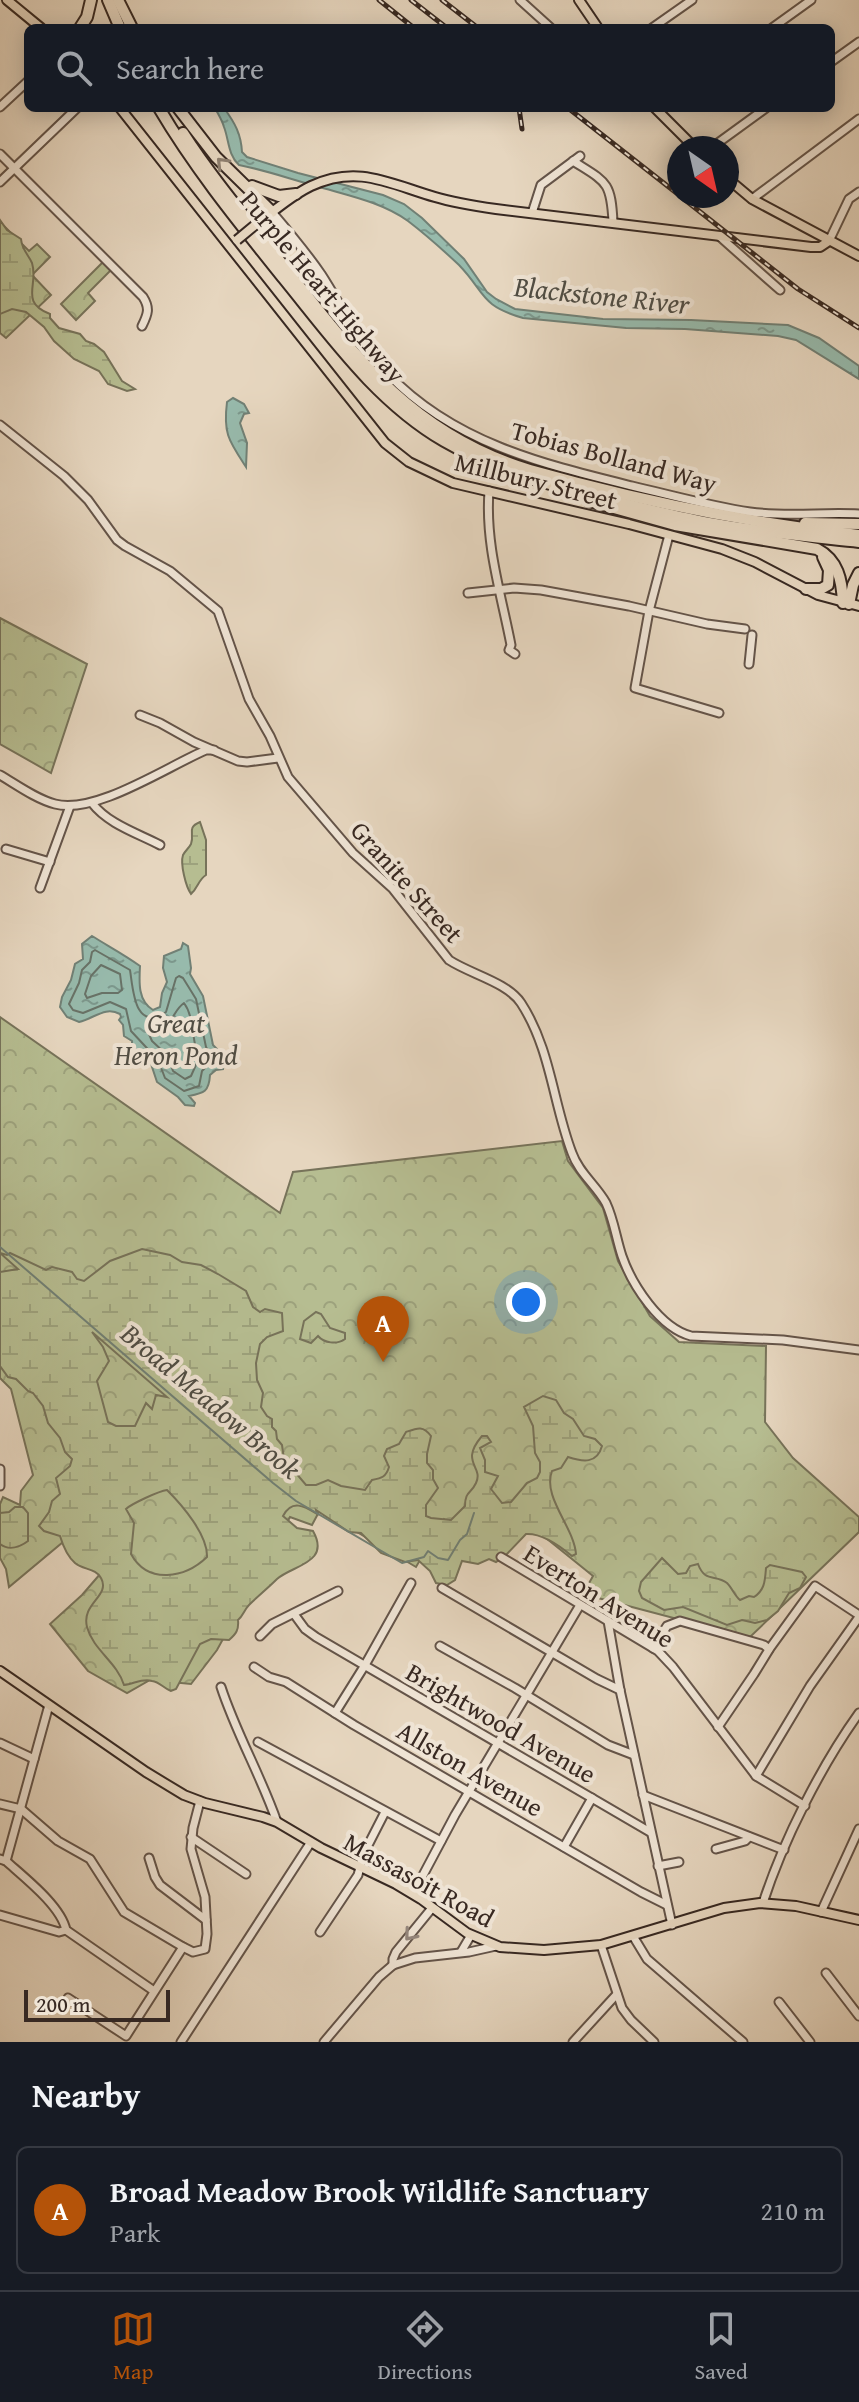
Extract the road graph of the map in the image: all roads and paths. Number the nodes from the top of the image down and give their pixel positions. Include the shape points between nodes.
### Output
1 (7, 0) edge
2 (91, 0) edge
3 (108, 0) edge
4 (117, 0) edge
5 (520, 0) edge
6 (579, 0) edge
7 (692, 0) edge
8 (811, 0) edge
9 (36, 24) edge
10 (83, 24) edge
11 (118, 24) edge
12 (128, 24) edge
13 (547, 24) edge
14 (595, 24) edge
15 (658, 24) edge
16 (778, 24) edge
17 (859, 42) edge
18 (835, 59) edge
19 (24, 85) edge
20 (0, 107) edge
21 (73, 112) edge
22 (123, 112) edge
23 (162, 112) edge
24 (170, 112) edge
25 (181, 112) edge
26 (660, 112) edge
27 (760, 112) edge
28 (859, 119) edge
29 (683, 136) edge
30 (728, 136) edge
31 (0, 154) edge
32 (14, 169) junction
33 (0, 182) edge
34 (243, 182) junction
35 (739, 188) edge
36 (859, 192) edge
37 (296, 194) junction
38 (752, 199) junction
39 (272, 212) junction
40 (532, 213) junction
41 (613, 222) junction
42 (717, 235) junction
43 (829, 241) junction
44 (233, 242) junction
45 (859, 256) edge
46 (780, 290) dead end
47 (142, 326) dead end
48 (0, 425) edge
49 (523, 476) junction
50 (489, 491) junction
51 (859, 514) edge
52 (730, 518) junction
53 (859, 524) edge
54 (669, 535) junction
55 (859, 535) edge
56 (859, 542) edge
57 (817, 549) junction
58 (859, 573) edge
59 (499, 589) junction
60 (806, 589) junction
61 (468, 593) dead end
62 (851, 604) edge
63 (649, 611) junction
64 (515, 654) dead end
65 (749, 664) dead end
66 (719, 713) dead end
67 (140, 715) dead end
68 (214, 750) junction
69 (278, 758) junction
70 (0, 775) edge
71 (92, 803) junction
72 (70, 806) junction
73 (160, 845) dead end
74 (6, 849) dead end
75 (50, 862) junction
76 (40, 888) dead end
77 (859, 1350) edge
78 (0, 1469) edge
79 (0, 1486) edge
80 (501, 1557) dead end
81 (411, 1583) dead end
82 (442, 1588) dead end
83 (338, 1591) dead end
84 (580, 1605) junction
85 (294, 1614) junction
86 (859, 1616) edge
87 (608, 1621) junction
88 (260, 1636) dead end
89 (440, 1646) dead end
90 (653, 1648) junction
91 (769, 1649) junction
92 (551, 1653) junction
93 (365, 1665) junction
94 (254, 1667) dead end
95 (0, 1671) edge
96 (221, 1687) dead end
97 (620, 1690) junction
98 (526, 1695) junction
99 (49, 1705) junction
100 (335, 1713) junction
101 (859, 1713) edge
102 (718, 1727) junction
103 (258, 1742) dead end
104 (0, 1743) edge
105 (498, 1744) junction
106 (634, 1755) junction
107 (34, 1759) junction
108 (756, 1776) junction
109 (470, 1792) junction
110 (643, 1795) junction
111 (592, 1798) junction
112 (200, 1801) junction
113 (0, 1804) edge
114 (805, 1806) junction
115 (21, 1809) junction
116 (385, 1812) junction
117 (277, 1822) junction
118 (859, 1829) edge
119 (650, 1832) junction
120 (191, 1837) junction
121 (749, 1837) junction
122 (441, 1841) junction
123 (311, 1842) junction
124 (564, 1847) junction
125 (716, 1849) dead end
126 (784, 1850) junction
127 (149, 1858) dead end
128 (3, 1860) edge
129 (679, 1862) dead end
130 (658, 1866) junction
131 (360, 1867) junction
132 (246, 1874) dead end
133 (413, 1894) junction
134 (763, 1903) junction
135 (667, 1905) junction
136 (432, 1908) junction
137 (821, 1912) junction
138 (0, 1915) edge
139 (206, 1920) junction
140 (859, 1920) edge
141 (672, 1925) junction
142 (66, 1930) junction
143 (320, 1932) dead end
144 (633, 1936) junction
145 (474, 1937) junction
146 (601, 1945) junction
147 (496, 1946) junction
148 (183, 1947) junction
149 (465, 1952) junction
150 (393, 1965) junction
151 (826, 1973) dead end
152 (154, 1991) junction
153 (617, 1994) junction
154 (68, 1998) dead end
155 (779, 2002) dead end
156 (859, 2016) edge
157 (181, 2042) edge
158 (324, 2042) edge
159 (573, 2042) edge
160 (654, 2042) edge
161 (743, 2042) edge
162 (810, 2042) edge

1 - 9 main road
2 - 10 highway
3 - 11 highway
4 - 12 highway
5 - 13 street
6 - 14 main road
7 - 15 street
8 - 16 street
17 - 18 street
19 - 20 street
21 - 32 street
22 - 44 main road, Millbury Street
23 - 49 highway, Purple Heart Highway via 232,213 372,385 444,441
24 - 52 highway, Purple Heart Highway via 226,194 353,352 431,424 502,461
34 -> 25 highway
26 - 29 main road
27 - 30 street
28 - 38 street
31 - 32 street
32 - 33 street
32 - 47 street via 143,297 148,315
34 - 37 highway via 273,195
34 - 39 highway
35 - 38 main road
36 - 43 street via 849,199
37 - 39 main road
37 - 40 main road via 322,181 357,175 450,201
38 - 43 main road
39 - 44 main road, bridge
39 - 51 street, Tobias Bolland Way via 308,256 375,359 411,396 478,439 534,461 750,512
40 - 41 main road
40 - 41 street via 541,185 576,159 609,188
41 - 42 main road
42 - 43 main road via 811,247
42 - 46 street
43 - 45 main road
44 - 50 main road, Millbury Street via 385,443 423,471
48 - 69 street, Granite Street via 64,476 117,540 170,571 218,611 249,699
49 - 56 highway, Purple Heart Highway via 708,523
49 - 57 highway via 658,521
50 - 54 main road, Millbury Street
50 - 59 street via 489,531
52 - 53 highway
52 - 55 highway, Purple Heart Highway
54 - 60 main road, Millbury Street via 739,555
54 - 63 street
57 - 60 highway via 828,566 830,582 821,589
57 - 62 highway via 836,567
58 - 62 highway
59 - 61 street
59 - 63 street via 541,590
59 - 64 street via 509,650
60 - 62 main road, Millbury Street
63 - 65 street via 748,632
63 - 66 street via 636,690
67 - 68 street
68 - 69 street via 238,761
68 - 71 street
69 - 77 street, Granite Street via 297,788 353,853 393,889 441,952 521,1003 550,1067 575,1160 603,1199 624,1260 662,1320 691,1336
70 - 72 street via 53,804
71 - 72 street
71 - 73 street via 113,822
72 - 75 street
74 - 75 street
75 - 76 street
78 - 79 street
80 - 84 street, Everton Avenue
81 - 93 street
82 - 92 street
83 - 85 street
84 - 87 street, Everton Avenue
84 - 92 street
85 - 88 street
85 - 93 street, Brightwood Avenue via 309,1633
86 - 91 street via 815,1586
86 - 108 street
87 - 90 street, Everton Avenue
87 - 97 street
89 - 98 street
90 - 91 street via 667,1626 681,1621
90 - 102 street, Everton Avenue
91 - 102 street
92 - 97 street
92 - 98 street
93 - 100 street
93 - 105 street, Brightwood Avenue
94 - 100 street, Allston Avenue
95 - 99 main road, Massasoit Road
96 - 117 street
97 - 106 street
98 - 105 street
98 - 106 street
99 - 107 street
99 - 112 main road, Massasoit Road via 146,1772
100 - 109 street, Allston Avenue
101 - 114 street
102 - 108 street, Everton Avenue
103 - 116 street
104 - 107 street
105 - 109 street
105 - 111 street, Brightwood Avenue
106 - 110 street
107 - 115 street
108 - 114 street, Everton Avenue
109 - 122 street
109 - 124 street, Allston Avenue
110 - 119 street
110 - 121 street
111 - 119 street, Brightwood Avenue
111 - 124 street
112 - 117 main road, Massasoit Road
112 - 120 street
113 - 115 street
114 - 126 street
115 - 128 street
115 - 148 street via 58,1841 93,1861 126,1913
116 - 122 street
116 - 131 street
117 - 123 main road, Massasoit Road
118 - 137 street
119 - 130 street
120 - 132 street
120 - 139 street
121 - 125 street
121 - 126 street
122 - 133 street
123 - 131 main road, Massasoit Road
123 - 157 street
124 - 135 street, Allston Avenue
126 - 134 street
127 - 139 street via 160,1885
128 - 142 street via 48,1901
129 - 130 street
130 - 135 street
131 - 133 main road, Massasoit Road
131 - 143 street
133 - 136 main road, Massasoit Road
134 - 137 main road, Massasoit Road
134 - 141 main road, Massasoit Road via 724,1908
135 - 141 street
136 - 145 main road, Massasoit Road
136 -> 150 street via 396,1952
137 - 140 main road, Massasoit Road
138 - 142 street
139 - 148 street via 205,1949 193,1952
141 - 144 main road, Massasoit Road
142 - 152 street
144 - 146 main road, Massasoit Road
144 - 161 street via 647,1959
145 - 147 main road, Massasoit Road
145 - 149 street
146 - 147 main road, Massasoit Road via 544,1950
146 - 153 street
147 - 149 street
148 - 152 street
149 - 150 street
150 - 158 street
151 - 156 street
152 - 154 street via 126,2036
153 - 159 street
153 - 160 street via 628,2016
155 - 162 street

